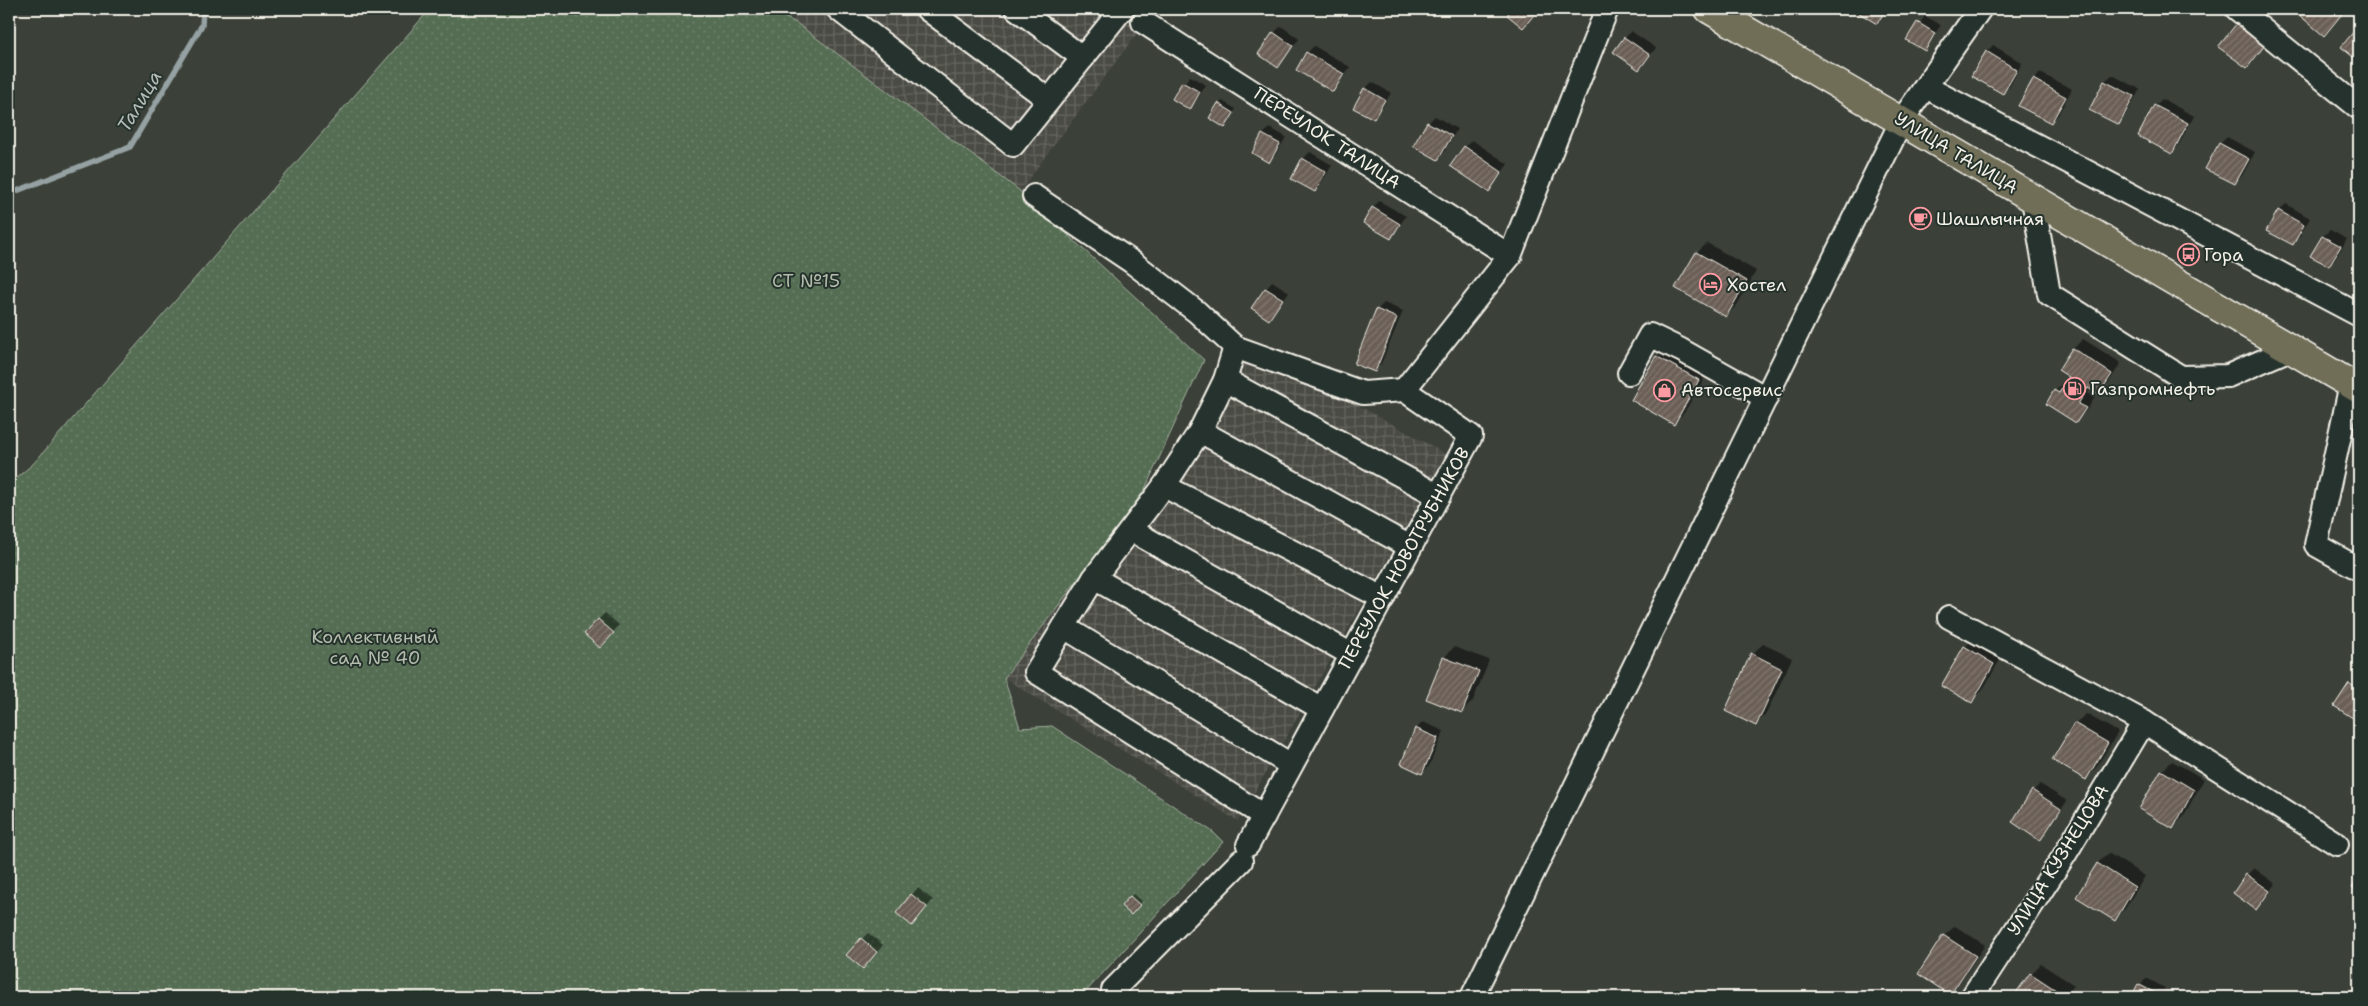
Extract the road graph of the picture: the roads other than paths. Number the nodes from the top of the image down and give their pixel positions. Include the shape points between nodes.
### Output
1 (838, 9) edge
2 (927, 9) edge
3 (1017, 9) edge
4 (1120, 9) edge
5 (1607, 9) edge
6 (1709, 9) edge
7 (1980, 9) edge
8 (2237, 9) edge
9 (1142, 22) dead end
10 (1083, 58) junction
11 (1926, 87) junction
12 (1049, 100) junction
13 (2359, 108) edge
14 (1902, 120) junction
15 (1034, 196) dead end
16 (2033, 200) junction
17 (1510, 256) junction
18 (2359, 315) edge
19 (1235, 347) junction
20 (2290, 349) junction
21 (1628, 373) dead end
22 (1225, 380) junction
23 (2355, 387) edge
24 (1404, 390) junction
25 (1766, 398) junction
26 (1200, 431) junction
27 (1164, 486) junction
28 (1439, 496) junction
29 (1131, 530) junction
30 (1410, 547) junction
31 (2359, 569) edge
32 (1094, 578) junction
33 (1383, 598) junction
34 (1949, 617) dead end
35 (1064, 626) junction
36 (1352, 655) junction
37 (1322, 709) junction
38 (2144, 722) junction
39 (1291, 766) junction
40 (1264, 816) junction
41 (2337, 844) dead end
42 (1112, 997) edge
43 (1472, 997) edge
44 (1972, 997) edge

1 - 12 street via 1013,145
2 - 12 street
3 - 10 street
4 - 10 street
5 - 17 street
6 - 14 main road, УЛИЦА ТАЛИЦА
7 - 11 street
8 - 13 street
9 - 17 street, ПЕРЕУЛОК ТАЛИЦА
10 - 12 street
11 - 14 street
11 - 18 street
14 - 16 main road, УЛИЦА ТАЛИЦА
14 - 25 street
15 - 19 street via 1139,268 1197,312
16 - 20 main road, УЛИЦА ТАЛИЦА
16 - 20 street via 2049,294 2181,377 2228,376
17 - 24 street
19 - 22 street
19 - 24 street via 1362,393
20 - 23 main road, УЛИЦА ТАЛИЦА
21 - 25 street via 1650,335
22 - 26 street
22 - 28 street
23 - 31 street via 2316,545
24 - 28 street, ПЕРЕУЛОК НОВОТРУБНИКОВ via 1471,436
25 - 43 street
26 - 27 street
26 - 30 street
27 - 29 street
27 - 33 street
28 - 30 street, ПЕРЕУЛОК НОВОТРУБНИКОВ
29 - 32 street
29 - 36 street
30 - 33 street, ПЕРЕУЛОК НОВОТРУБНИКОВ
32 - 35 street
32 - 37 street
33 - 36 street, ПЕРЕУЛОК НОВОТРУБНИКОВ
34 - 38 street
35 - 39 street
35 - 40 street via 1036,672
36 - 37 street, ПЕРЕУЛОК НОВОТРУБНИКОВ
37 - 39 street, ПЕРЕУЛОК НОВОТРУБНИКОВ
38 - 41 street
38 - 44 street, УЛИЦА КУЗНЕЦОВА via 2064,856
39 - 40 street, ПЕРЕУЛОК НОВОТРУБНИКОВ
40 - 42 street, ПЕРЕУЛОК НОВОТРУБНИКОВ via 1245,853 1113,990

